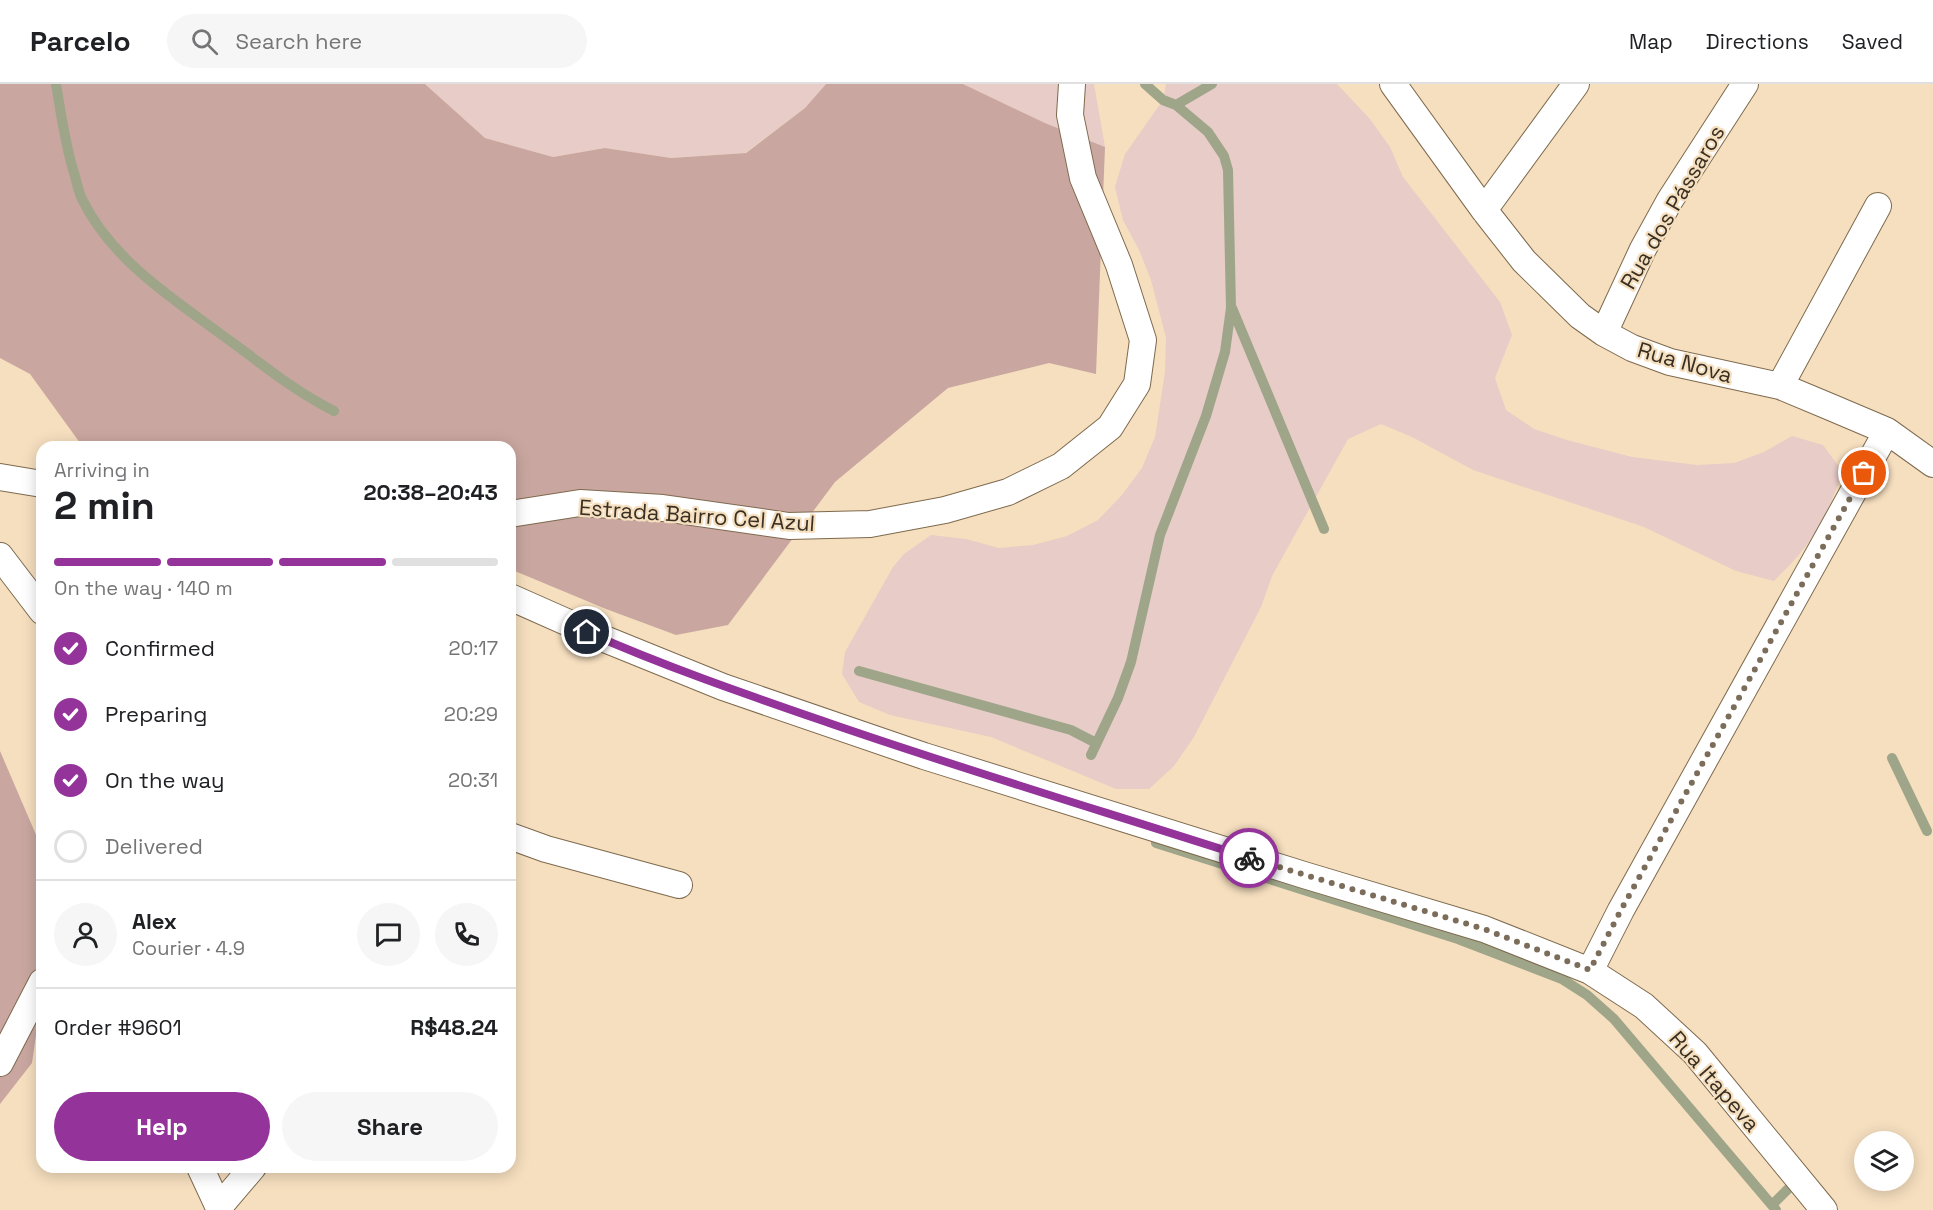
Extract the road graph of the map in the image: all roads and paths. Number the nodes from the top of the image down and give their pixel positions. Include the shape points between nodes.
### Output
1 (1072, 84) edge
2 (1393, 84) edge
3 (1576, 84) edge
4 (1745, 84) edge
5 (1878, 207) dead end
6 (1484, 210) junction
7 (1604, 333) junction
8 (1780, 386) junction
9 (1887, 431) junction
10 (1933, 464) edge
11 (0, 477) edge
12 (36, 483) edge
13 (516, 513) edge
14 (0, 556) edge
15 (516, 600) edge
16 (36, 603) edge
17 (516, 838) edge
18 (679, 885) dead end
19 (1590, 970) junction
20 (36, 994) edge
21 (0, 1063) edge
22 (203, 1173) edge
23 (248, 1173) edge
24 (220, 1209) edge
25 (1824, 1210) edge

1 - 13 street, Estrada Bairro Cel Azul via 1070,115 1083,178 1119,266 1143,340 1137,384 1110,427 1061,466 1008,492 945,510 870,524 789,526 663,508 580,503
2 - 6 street, Rua Nova
3 - 6 street
4 - 7 street, Rua dos Pássaros via 1670,200
5 - 8 street
6 - 7 street, Rua Nova via 1524,261 1580,316
7 - 8 street, Rua Nova via 1670,362
8 - 9 street, Rua Nova
9 - 10 street, Rua Nova
9 - 19 street
11 - 12 street
14 - 16 street
15 - 19 street, Rua Itapeva via 723,687 924,756 1484,929
17 - 18 street
19 - 25 street, Rua Itapeva via 1644,1006 1695,1053
20 - 21 street
22 - 24 street
23 - 24 street

